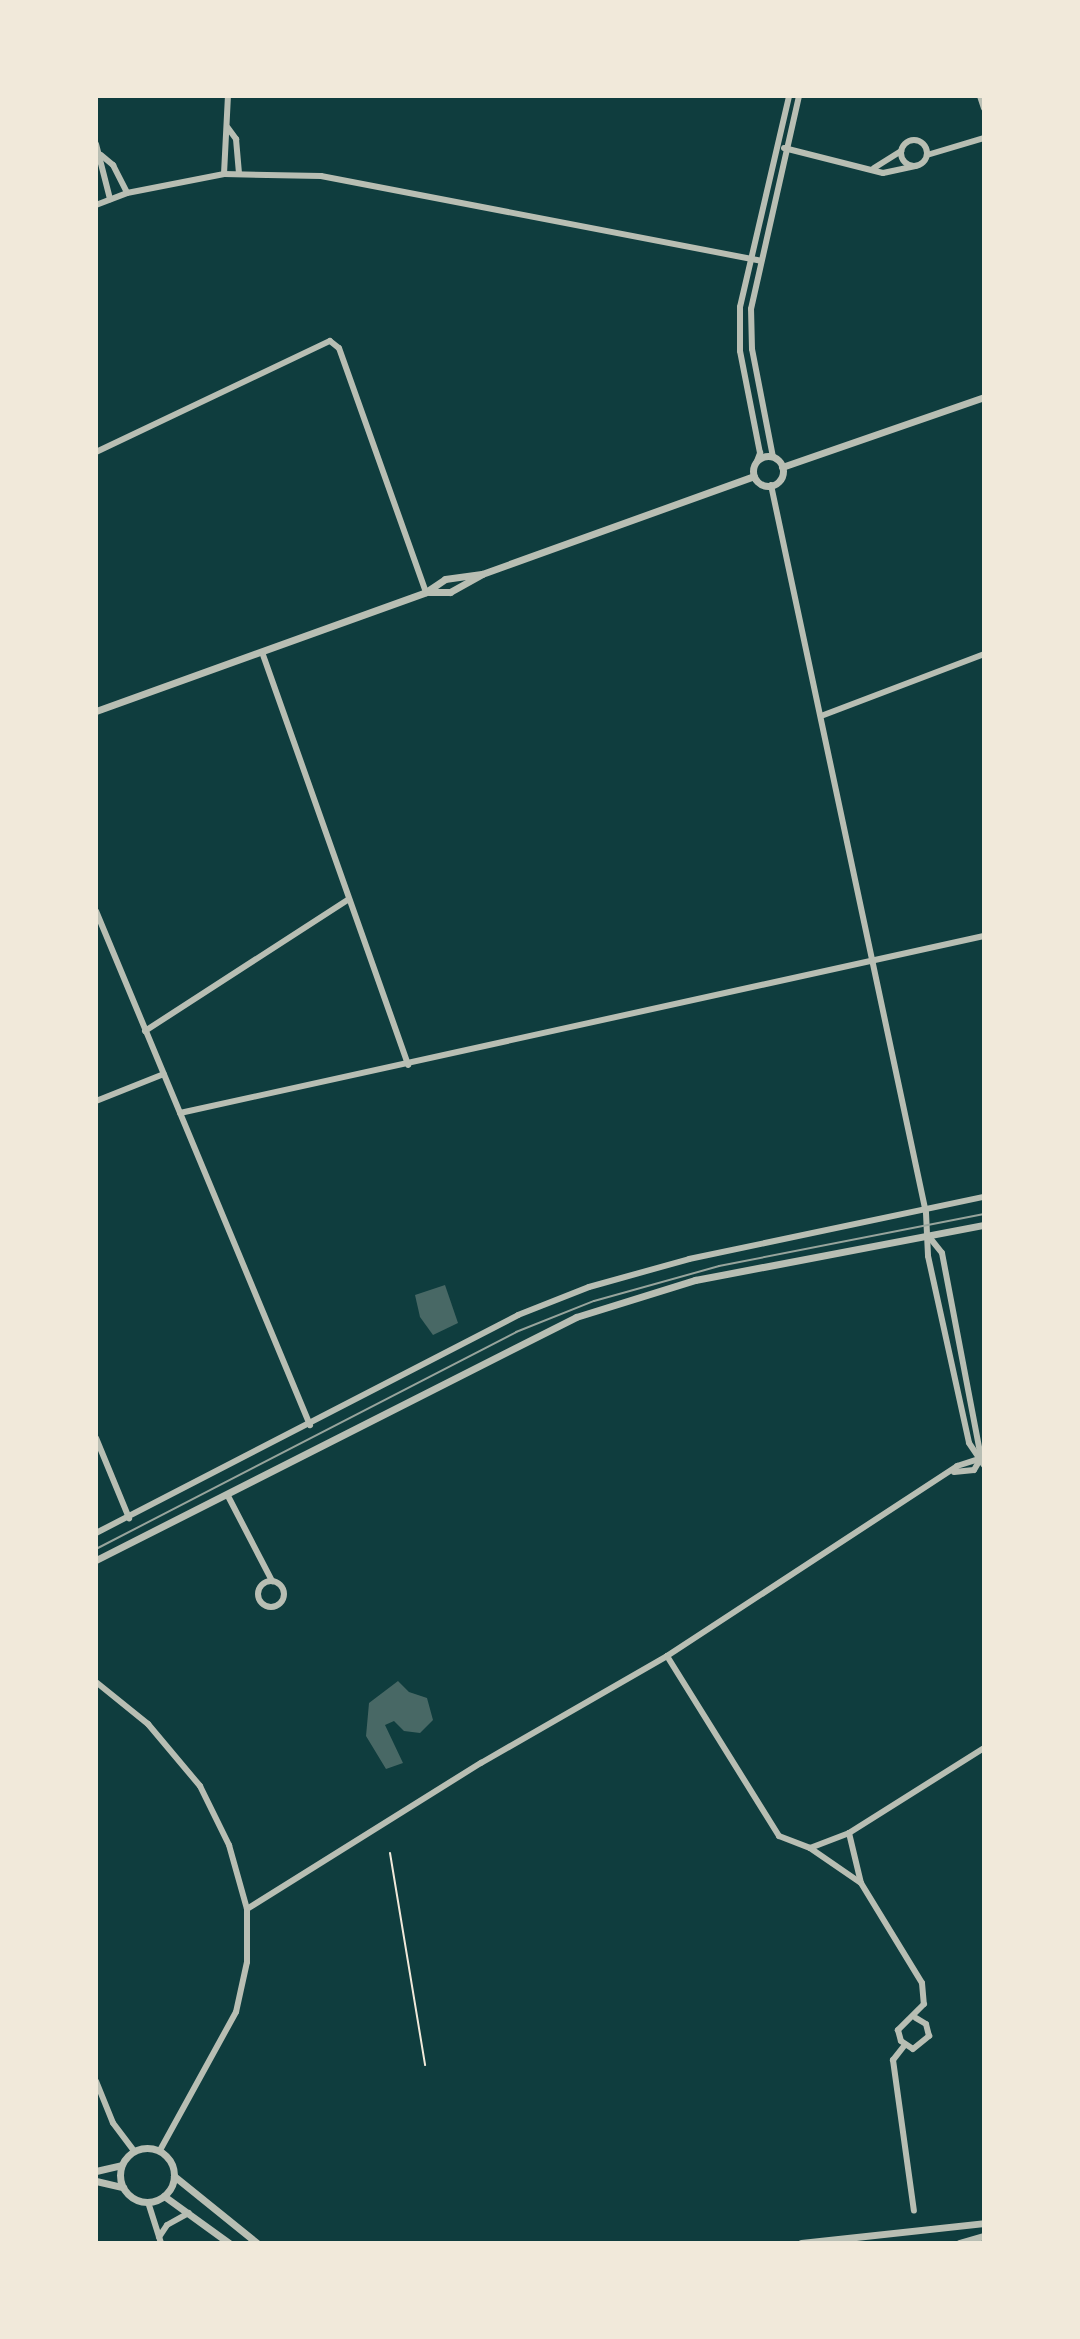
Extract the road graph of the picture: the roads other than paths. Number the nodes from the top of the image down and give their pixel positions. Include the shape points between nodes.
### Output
1 (228, 96) edge
2 (789, 96) edge
3 (799, 96) edge
4 (980, 96) edge
5 (984, 108) edge
6 (228, 128) junction
7 (984, 138) edge
8 (96, 144) edge
9 (778, 146) junction
10 (787, 149) junction
11 (902, 150) junction
12 (101, 155) junction
13 (927, 155) junction
14 (915, 166) junction
15 (874, 168) junction
16 (239, 173) junction
17 (224, 174) junction
18 (127, 193) junction
19 (110, 199) junction
20 (96, 205) edge
21 (752, 259) junction
22 (761, 261) junction
23 (984, 397) edge
24 (96, 452) edge
25 (773, 457) junction
26 (757, 461) junction
27 (782, 467) junction
28 (754, 476) junction
29 (771, 485) junction
30 (482, 574) junction
31 (426, 592) junction
32 (262, 652) junction
33 (984, 654) edge
34 (96, 711) edge
35 (821, 716) junction
36 (349, 899) junction
37 (96, 911) edge
38 (984, 936) edge
39 (872, 961) junction
40 (145, 1031) junction
41 (408, 1065) junction
42 (164, 1074) junction
43 (96, 1101) edge
44 (180, 1113) junction
45 (984, 1197) edge
46 (926, 1213) junction
47 (984, 1225) edge
48 (930, 1238) junction
49 (310, 1425) junction
50 (96, 1438) edge
51 (983, 1462) edge
52 (228, 1496) junction
53 (129, 1518) junction
54 (96, 1533) edge
55 (96, 1560) edge
56 (272, 1581) junction
57 (667, 1656) junction
58 (96, 1682) edge
59 (984, 1748) edge
60 (849, 1833) junction
61 (810, 1848) junction
62 (861, 1883) junction
63 (247, 1909) junction
64 (916, 2018) junction
65 (904, 2046) junction
66 (96, 2081) edge
67 (133, 2150) junction
68 (160, 2150) junction
69 (121, 2165) junction
70 (96, 2171) edge
71 (174, 2176) junction
72 (96, 2181) edge
73 (123, 2187) junction
74 (164, 2196) junction
75 (148, 2202) junction
76 (914, 2211) dead end
77 (189, 2213) junction
78 (984, 2223) edge
79 (984, 2236) edge
80 (160, 2240) edge
81 (229, 2243) edge
82 (257, 2243) edge
83 (801, 2243) edge
84 (959, 2243) edge

1 - 6 street
2 - 9 street
3 - 10 street
4 - 5 street
6 - 16 street via 236,139
6 - 17 street via 222,139
7 - 13 street
8 - 12 street
9 - 10 street
9 - 21 street
10 - 15 street
10 - 22 street
11 - 13 street via 919,141
11 - 14 street via 903,160
11 - 15 street
12 - 18 street via 113,165
12 - 19 street
13 - 14 street
14 - 15 street via 894,174
16 - 17 street
16 - 21 street via 370,182
17 - 18 street
18 - 19 street
19 - 20 street
21 - 22 street
21 - 26 street via 738,329 760,453
22 - 25 street via 750,329
23 - 27 street
24 - 31 street via 330,341 339,348
25 - 26 street
25 - 27 street
26 - 28 street
27 - 29 street
28 - 29 street
28 - 30 street
29 - 35 street
30 - 31 street via 445,579
30 - 31 street via 450,592
31 - 32 street
32 - 34 street
32 - 36 street
33 - 35 street
35 - 39 street
36 - 40 street
36 - 41 street
37 - 40 street
38 - 39 street
39 - 41 street
39 - 46 street
40 - 42 street
41 - 44 street
42 - 43 street
42 - 44 street
44 - 49 street
45 - 46 street
46 - 48 street
46 - 49 street via 689,1259 589,1287 518,1315
47 - 48 street
48 - 51 street via 942,1253
48 - 51 street via 928,1256 969,1443
48 - 52 street via 695,1280 587,1313 499,1352
49 - 53 street
50 - 53 street
51 - 57 street via 968,1459
52 - 55 street
52 - 56 street
53 - 54 street
56 - 56 street via 257,1592 266,1607 275,1607 284,1597
57 - 61 street via 779,1836
57 - 63 street via 481,1763
58 - 63 street via 148,1724 200,1786 229,1845
59 - 60 street
60 - 61 street
60 - 62 street
61 - 62 street
62 - 64 street via 922,1983 924,2004
63 - 68 street via 247,1962 228,2033
64 - 65 street via 900,2025
64 - 65 street via 926,2024 929,2036 919,2048
65 - 76 street via 893,2060
66 - 67 street via 113,2123
67 - 68 street
67 - 69 street
68 - 71 street via 171,2161
69 - 70 street
69 - 73 street
71 - 74 street
71 - 82 street
72 - 73 street
73 - 75 street via 134,2199
74 - 75 street
74 - 77 street
75 - 80 street
77 - 80 street via 167,2225
77 - 81 street
78 - 83 street
79 - 84 street

